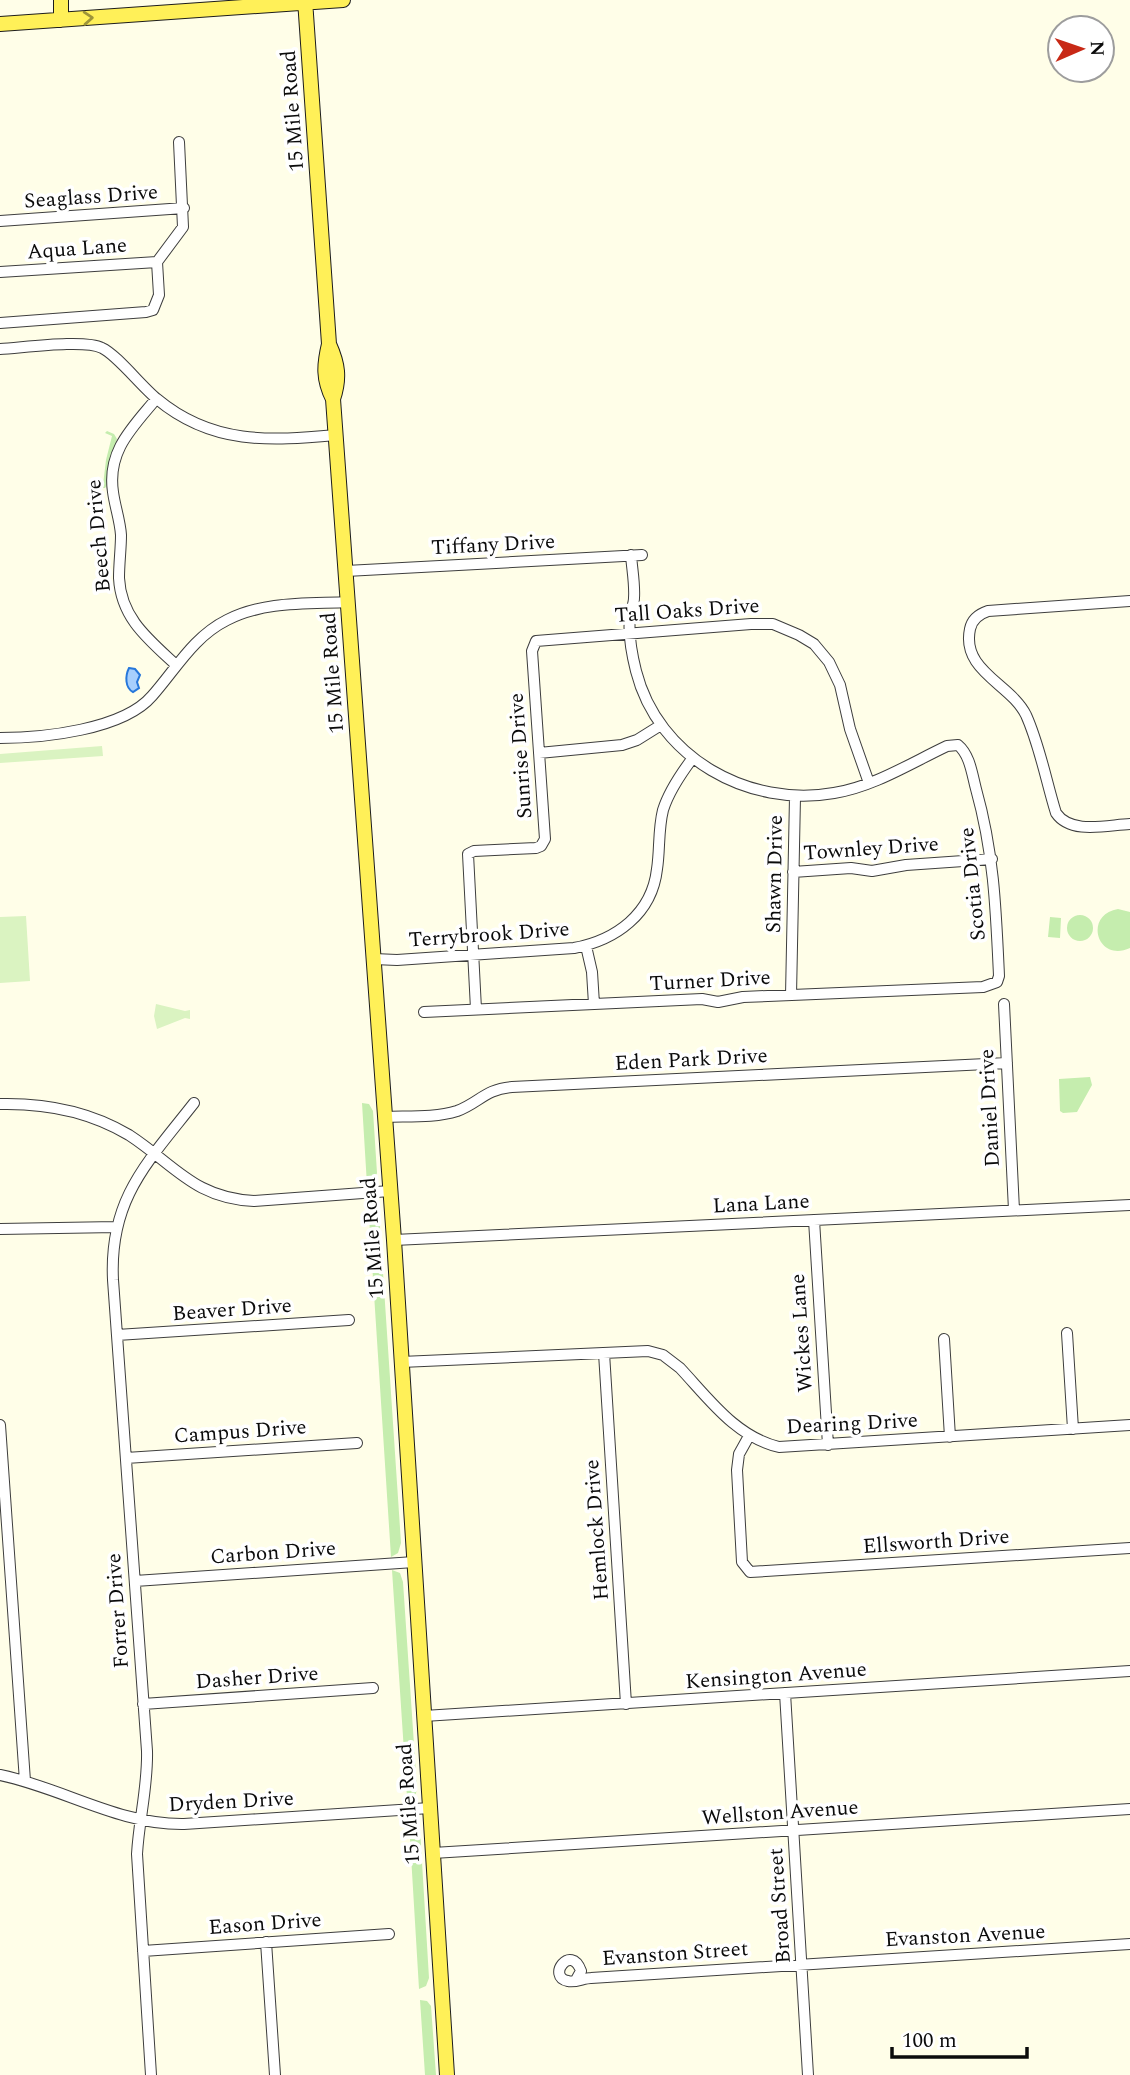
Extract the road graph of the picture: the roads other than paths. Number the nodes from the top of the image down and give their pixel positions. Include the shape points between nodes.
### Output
1 (61, 0) edge
2 (343, 0) edge
3 (305, 1) edge
4 (61, 20) junction
5 (0, 24) edge
6 (179, 142) dead end
7 (184, 208) junction
8 (0, 221) edge
9 (157, 262) junction
10 (0, 272) edge
11 (0, 323) edge
12 (0, 349) edge
13 (156, 399) junction
14 (336, 435) junction
15 (346, 571) junction
16 (1130, 601) edge
17 (348, 602) junction
18 (630, 633) junction
19 (535, 643) joint
20 (176, 664) junction
21 (661, 725) junction
22 (0, 738) edge
23 (539, 753) junction
24 (692, 759) junction
25 (869, 783) junction
26 (795, 797) junction
27 (1130, 824) edge
28 (992, 859) junction
29 (793, 872) junction
30 (586, 946) junction
31 (472, 954) junction
32 (374, 959) junction
33 (997, 982) joint
34 (791, 995) junction
35 (594, 1004) junction
36 (1004, 1004) dead end
37 (476, 1009) junction
38 (424, 1012) dead end
39 (1007, 1063) junction
40 (194, 1103) dead end
41 (0, 1104) edge
42 (384, 1117) junction
43 (154, 1154) junction
44 (390, 1192) junction
45 (1130, 1205) edge
46 (1014, 1210) junction
47 (814, 1220) junction
48 (116, 1227) junction
49 (0, 1229) edge
50 (394, 1240) junction
51 (349, 1320) dead end
52 (1067, 1333) dead end
53 (117, 1335) junction
54 (944, 1339) dead end
55 (604, 1353) junction
56 (401, 1362) junction
57 (0, 1425) edge
58 (1130, 1425) edge
59 (1073, 1429) junction
60 (749, 1436) junction
61 (950, 1437) junction
62 (357, 1443) dead end
63 (828, 1445) junction
64 (126, 1458) junction
65 (1130, 1548) edge
66 (414, 1562) junction
67 (135, 1581) junction
68 (1130, 1671) edge
69 (373, 1688) dead end
70 (785, 1693) junction
71 (144, 1704) junction
72 (626, 1704) junction
73 (424, 1716) junction
74 (0, 1775) edge
75 (25, 1781) junction
76 (430, 1808) junction
77 (1130, 1809) edge
78 (140, 1821) junction
79 (794, 1830) junction
80 (433, 1853) junction
81 (389, 1934) dead end
82 (266, 1942) junction
83 (1130, 1944) edge
84 (143, 1951) junction
85 (802, 1964) junction
86 (580, 1967) junction
87 (592, 1978) junction
88 (576, 1980) junction
89 (151, 2075) edge
90 (275, 2075) edge
91 (447, 2075) edge
92 (808, 2075) edge

1 - 4 main road
2 - 3 main road
4 -> 3 main road
3 - 14 main road, 15 Mile Road via 329,344 339,382 333,399
4 - 5 main road
6 - 7 street
7 - 8 street, Seaglass Drive
7 - 9 street via 180,234
9 - 10 street, Aqua Lane
9 - 11 street via 159,295 153,310
12 - 13 street via 100,346
13 - 14 street via 184,418 242,437
13 - 20 street, Beech Drive via 126,434 115,456 112,481 121,534 119,580 124,606 135,625
14 - 15 main road, 15 Mile Road
15 - 17 main road, 15 Mile Road
15 - 18 street, Tiffany Drive via 637,555
16 - 27 street via 988,611 972,622 969,635 975,659 1026,716 1061,821 1075,827
17 - 20 street via 288,604 242,614 195,642
17 - 32 main road, 15 Mile Road
18 - 19 street, Tall Oaks Drive
18 - 21 street via 638,676
18 - 25 street, Tall Oaks Drive via 773,624 807,639 834,672
19 - 23 street, Sunrise Drive
20 - 22 street via 152,697 122,718 70,731
21 - 23 street via 622,746
21 - 24 street
23 - 31 street, Sunrise Drive via 544,843 536,848 468,854
24 - 26 street via 733,782
24 - 30 street, Terrybrook Drive via 674,784 663,812 656,877 649,897 622,930
25 - 26 street via 836,793
25 - 28 street, Scotia Drive via 958,745 969,762
26 - 29 street, Shawn Drive
28 - 29 street, Townley Drive via 878,870
28 - 33 street, Scotia Drive
29 - 34 street, Shawn Drive
30 - 31 street, Terrybrook Drive
30 - 35 street
31 - 32 street, Terrybrook Drive
31 - 37 street, Sunrise Drive
32 - 42 main road, 15 Mile Road
33 - 34 street, Turner Drive
34 - 35 street, Turner Drive via 718,1002
35 - 37 street, Turner Drive
36 - 39 street, Daniel Drive
37 - 38 street, Turner Drive
39 - 42 street, Eden Park Drive via 512,1087 486,1093 451,1112
39 - 46 street, Daniel Drive
40 - 43 street, Forrer Drive
41 - 43 street via 43,1105 85,1115
42 - 44 main road, 15 Mile Road
43 - 44 street via 198,1187 234,1199
43 - 48 street, Forrer Drive via 129,1192
44 - 50 main road, 15 Mile Road
45 - 46 street, Lana Lane
46 - 47 street, Lana Lane
47 - 50 street, Lana Lane
47 - 63 street, Wickes Lane
48 - 49 street
48 - 53 street, Forrer Drive via 112,1264
50 - 56 main road, 15 Mile Road
51 - 53 street, Beaver Drive
52 - 59 street
53 - 64 street, Forrer Drive
54 - 61 street
55 - 56 street, Dearing Drive
55 - 60 street, Dearing Drive via 663,1355
55 - 72 street, Hemlock Drive
56 - 66 main road, 15 Mile Road
57 - 75 street
58 - 59 street, Dearing Drive
59 - 61 street, Dearing Drive
60 - 63 street, Dearing Drive via 779,1447
60 - 65 street, Ellsworth Drive via 737,1470 742,1562 754,1573
61 - 63 street, Dearing Drive
62 - 64 street, Campus Drive
64 - 67 street, Forrer Drive
66 - 67 street, Carbon Drive
66 - 73 main road, 15 Mile Road
67 - 71 street, Forrer Drive
68 - 70 street, Kensington Avenue
69 - 71 street, Dasher Drive
70 - 72 street, Kensington Avenue
70 - 79 street, Broad Street
71 - 78 street, Forrer Drive via 147,1773
72 - 73 street, Kensington Avenue
73 - 76 main road, 15 Mile Road
74 - 75 street, Dryden Drive
75 - 78 street, Dryden Drive
76 - 78 street, Dryden Drive via 184,1824
76 - 80 main road, 15 Mile Road
77 - 79 street, Wellston Avenue
78 - 84 street, Forrer Drive via 137,1854
79 - 80 street, Wellston Avenue
79 - 85 street, Broad Street
80 - 91 main road, 15 Mile Road
81 - 82 street, Eason Drive
82 - 84 street, Eason Drive
82 - 90 street
83 - 85 street, Evanston Avenue
84 - 89 street, Forrer Drive
85 - 87 street, Evanston Street
85 - 92 street, Broad Street
86 - 87 street, Evanston Street
86 - 88 street, Evanston Street
86 - 88 street, Evanston Street via 572,1960 560,1966 564,1979
87 - 88 street, Evanston Street

